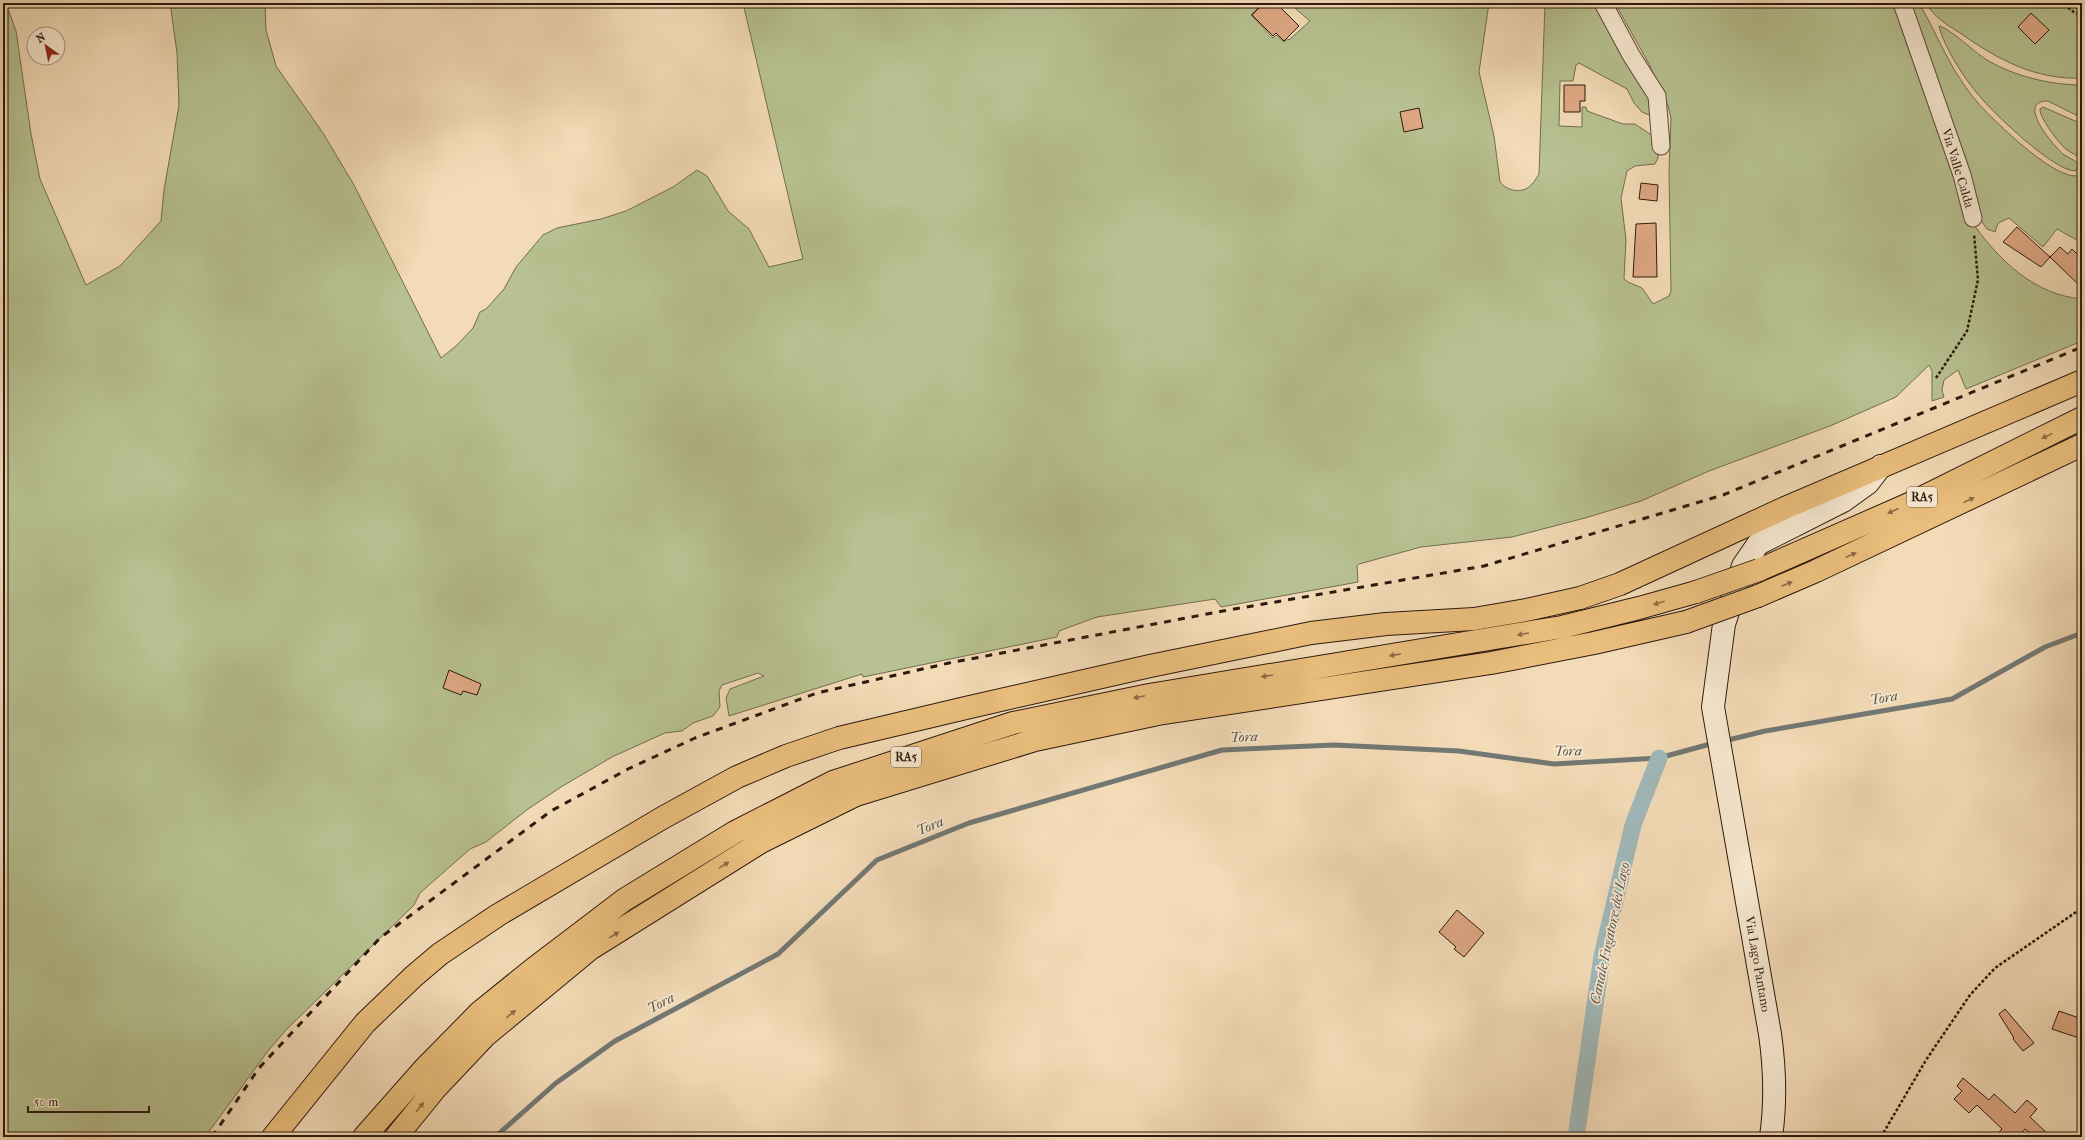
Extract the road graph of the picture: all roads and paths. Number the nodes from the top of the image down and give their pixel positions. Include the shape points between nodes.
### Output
1 (1603, 3) edge
2 (1902, 3) edge
3 (2066, 3) edge
4 (2082, 16) edge
5 (1661, 146) dead end
6 (1973, 218) joint
7 (1936, 378) dead end
8 (2082, 381) edge
9 (2082, 418) edge
10 (2082, 445) edge
11 (1882, 465) junction
12 (2082, 908) edge
13 (273, 1137) edge
14 (364, 1137) edge
15 (396, 1137) edge
16 (1771, 1137) edge
17 (1881, 1137) edge

1 - 5 street via 1657,96
2 - 6 street, Via Valle Calda via 1962,175
3 - 4 path via 2070,10
6 - 7 path, Via Valle Calda via 1978,280 1967,331
8 - 11 main road
9 -> 14 main road, RA5, bridge via 1910,504 1759,570 1696,592 1562,627 1149,695 1013,723 833,782 735,832 618,904 480,1012 424,1069
15 -> 10 main road, RA5, bridge via 435,1088 485,1036 590,950 761,842 856,795 1035,740 1143,717 1491,663 1594,644 1686,622 1758,596 1816,571
11 - 13 main road via 1620,584 1580,598 1474,619 1379,624 1311,633 970,707 839,738 786,756 737,777 664,817 498,915 440,954 365,1023
11 - 16 street, Via Lago Pantano via 1868,483 1843,501 1758,544 1743,566 1724,624 1713,707 1774,1060 1774,1116
12 - 17 path via 1995,968 1970,995 1926,1060

